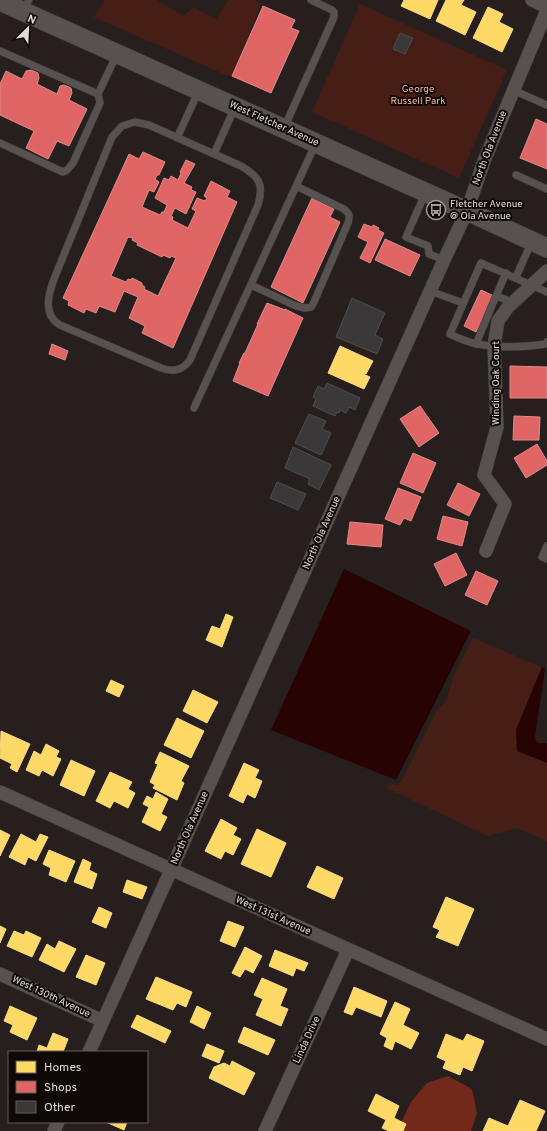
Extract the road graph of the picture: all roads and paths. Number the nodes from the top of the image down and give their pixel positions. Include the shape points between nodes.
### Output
1 (310, 0) edge
2 (532, 0) edge
3 (0, 1) edge
4 (26, 6) edge
5 (547, 8) edge
6 (0, 51) edge
7 (117, 53) junction
8 (199, 90) junction
9 (513, 90) junction
10 (98, 94) junction
11 (547, 104) edge
12 (235, 106) junction
13 (284, 128) junction
14 (177, 138) junction
15 (316, 142) junction
16 (0, 143) edge
17 (214, 154) junction
18 (516, 176) dead end
19 (296, 186) junction
20 (547, 189) edge
21 (426, 192) junction
22 (467, 211) junction
23 (543, 246) edge
24 (444, 260) junction
25 (547, 271) edge
26 (506, 273) junction
27 (516, 277) junction
28 (251, 285) junction
29 (532, 285) junction
30 (430, 292) junction
31 (547, 292) edge
32 (496, 296) junction
33 (513, 302) junction
34 (463, 303) junction
35 (547, 342) edge
36 (476, 344) junction
37 (494, 346) junction
38 (194, 408) dead end
39 (547, 546) edge
40 (486, 551) dead end
41 (547, 559) edge
42 (0, 792) edge
43 (171, 870) junction
44 (348, 950) junction
45 (0, 974) edge
46 (103, 1021) junction
47 (547, 1039) edge
48 (89, 1051) edge
49 (265, 1131) edge

1 - 13 lane via 332,10 334,17
2 - 5 street
3 - 4 main road, West Fletcher Avenue
4 - 7 main road, West Fletcher Avenue
5 - 9 street, North Ola Avenue
6 - 10 lane
7 - 8 main road, West Fletcher Avenue
7 - 10 lane
8 - 12 main road, West Fletcher Avenue
8 - 14 lane
9 - 11 lane
9 - 22 street, North Ola Avenue
10 - 16 lane via 100,103 73,163 63,172
12 - 13 main road, West Fletcher Avenue
12 - 17 lane
13 - 15 main road, West Fletcher Avenue
14 - 17 lane
14 - 17 lane via 149,125 135,122 122,126 112,137 51,286 49,310 56,322 169,370 177,370 186,365 196,346 260,197 261,190 257,177 241,166
15 - 19 lane
15 - 21 main road, West Fletcher Avenue
18 - 20 lane
19 - 28 lane
19 - 28 lane via 344,208 350,218 314,302 305,308 296,306
21 - 22 main road, West Fletcher Avenue
21 - 24 lane via 406,237 428,246 429,254
22 - 23 main road, West Fletcher Avenue
22 - 24 street, North Ola Avenue
23 - 27 lane
24 - 30 street, North Ola Avenue
25 - 29 street, Winding Oak Court
26 - 27 lane
26 - 32 lane
26 - 34 lane via 481,263
27 - 29 lane
28 - 38 lane
29 - 31 lane
29 - 33 street, Winding Oak Court
30 - 34 lane
30 - 43 street, North Ola Avenue
32 - 33 lane
32 - 36 lane
33 - 37 street, Winding Oak Court via 498,321
34 - 36 lane via 450,334
35 - 37 lane via 531,346
36 - 37 lane
37 - 40 street, Winding Oak Court via 497,426 484,475 504,504
39 - 41 lane via 542,557
42 - 43 street, West 131st Avenue
43 - 44 street, West 131st Avenue
43 - 46 street, North Ola Avenue
44 - 47 street, West 131st Avenue
44 - 49 street, Linda Drive
45 - 46 street, West 130th Avenue
46 - 48 street, North Ola Avenue

